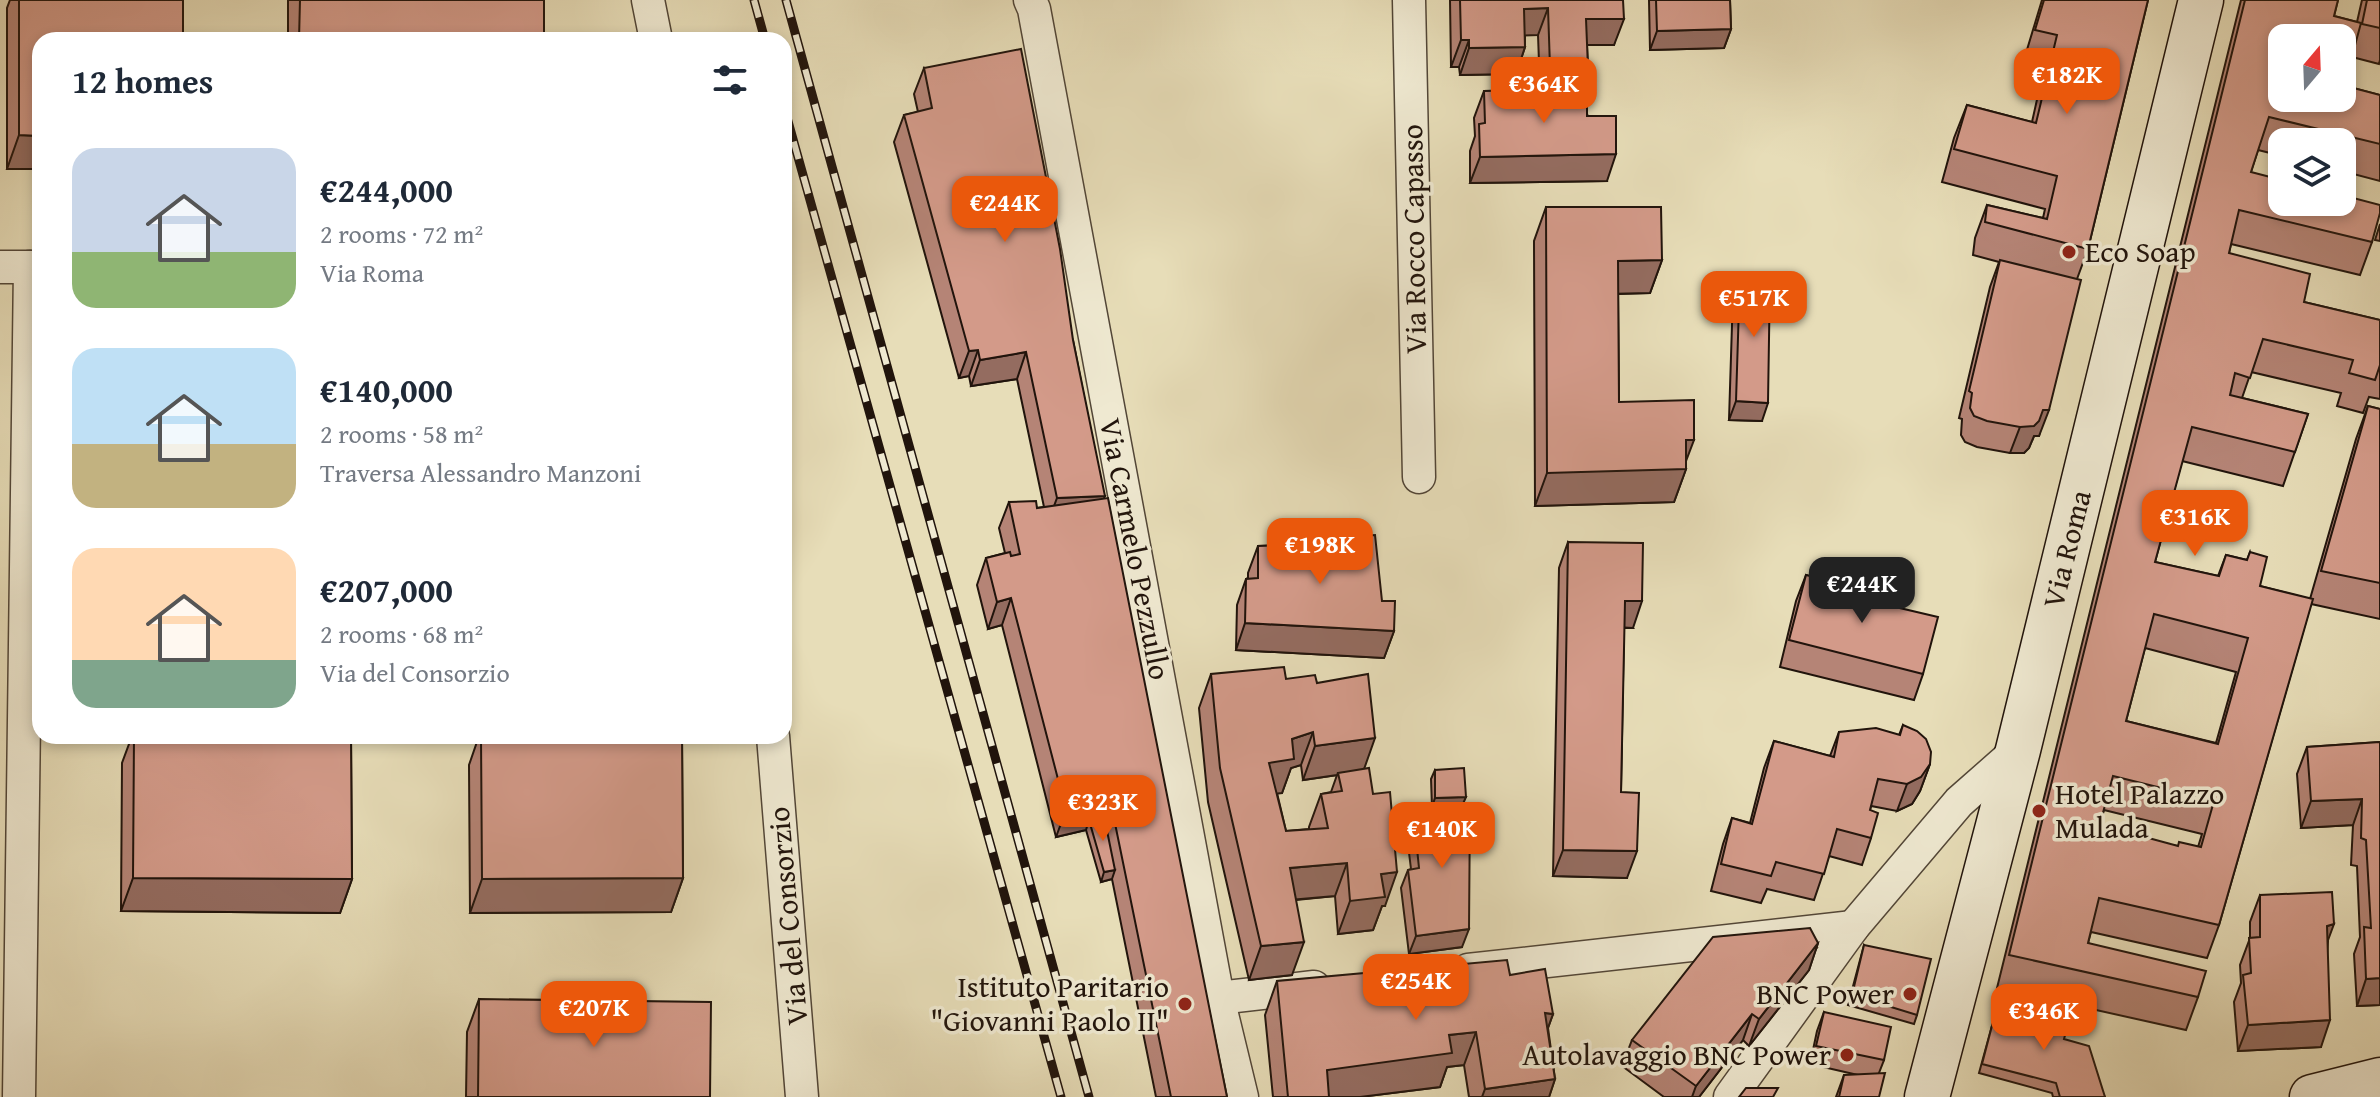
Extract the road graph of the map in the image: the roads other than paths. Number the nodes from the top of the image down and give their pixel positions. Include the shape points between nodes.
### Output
1 (648, 0) edge
2 (1030, 0) edge
3 (1409, 0) edge
4 (2201, 0) edge
5 (654, 32) edge
6 (23, 267) edge
7 (1419, 477) dead end
8 (774, 744) edge
9 (2018, 750) junction
10 (1853, 927) junction
11 (1440, 973) edge
12 (1345, 984) edge
13 (1218, 998) junction
14 (2380, 1080) edge
15 (19, 1097) edge
16 (802, 1097) edge
17 (1242, 1097) edge
18 (1730, 1097) edge
19 (1927, 1097) edge
20 (2312, 1097) edge

1 - 5 street
2 - 13 street, Via Carmelo Pezzullo
3 - 7 street, Via Rocco Capasso
4 - 9 street, Via Roma
6 - 15 street
8 - 16 street, Via del Consorzio
9 - 10 street via 1959,802
9 - 19 street, Via Roma
10 - 11 street
10 - 18 street
12 - 13 street
13 - 17 street, Via Carmelo Pezzullo
14 - 20 street

